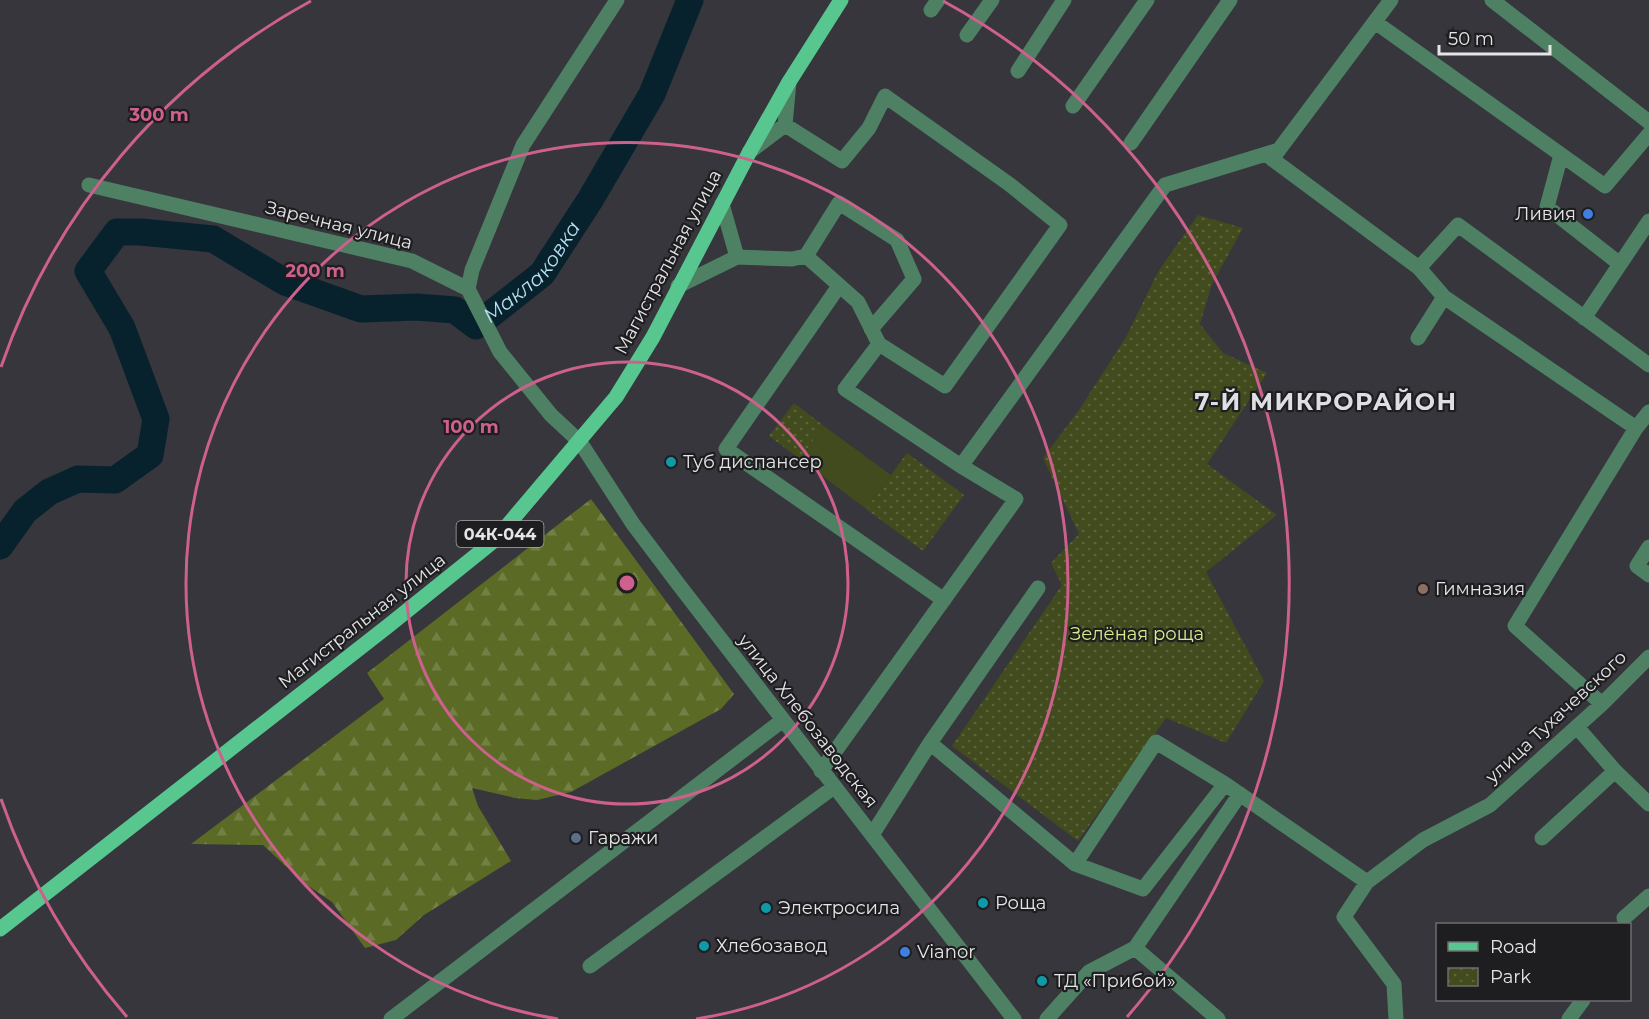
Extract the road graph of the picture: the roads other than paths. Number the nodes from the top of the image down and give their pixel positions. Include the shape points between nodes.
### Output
1 (617, 0) edge
2 (841, 0) edge
3 (992, 0) edge
4 (1064, 0) edge
5 (1147, 0) edge
6 (1230, 0) edge
7 (1391, 0) edge
8 (1492, 0) edge
9 (1375, 22) junction
10 (967, 35) dead end
11 (1018, 71) dead end
12 (789, 82) junction
13 (1073, 106) dead end
14 (1649, 122) edge
15 (785, 125) junction
16 (1649, 134) edge
17 (1131, 143) dead end
18 (1279, 150) junction
19 (748, 153) junction
20 (1561, 155) junction
21 (89, 185) dead end
22 (722, 204) junction
23 (1649, 221) edge
24 (737, 256) junction
25 (806, 256) junction
26 (1620, 264) junction
27 (1419, 268) junction
28 (678, 286) junction
29 (838, 286) junction
30 (468, 289) junction
31 (1444, 297) junction
32 (1584, 318) junction
33 (872, 328) junction
34 (1418, 338) dead end
35 (879, 344) junction
36 (1649, 365) edge
37 (1649, 412) edge
38 (1636, 428) junction
39 (580, 442) junction
40 (961, 466) junction
41 (1649, 547) edge
42 (1649, 575) edge
43 (1038, 588) dead end
44 (944, 600) junction
45 (1649, 657) edge
46 (1602, 704) junction
47 (783, 720) junction
48 (1577, 727) junction
49 (930, 744) junction
50 (821, 771) junction
51 (1615, 771) junction
52 (1225, 784) junction
53 (834, 787) junction
54 (1240, 794) junction
55 (1649, 804) edge
56 (872, 835) junction
57 (1542, 838) dead end
58 (1075, 864) junction
59 (1367, 882) junction
60 (1649, 897) edge
61 (1624, 918) dead end
62 (0, 929) edge
63 (1135, 948) junction
64 (590, 966) dead end
65 (1582, 1001) edge
66 (391, 1019) edge
67 (1014, 1019) edge
68 (1047, 1019) edge
69 (1218, 1019) edge
70 (1396, 1019) edge
71 (1569, 1019) edge

1 - 30 street via 523,145 472,270
2 - 12 main road, Магистральная улица / 04К-044
3 - 10 street
4 - 11 street
5 - 13 street
6 - 17 street
7 - 9 street
8 - 14 street
9 - 18 street
9 - 20 street
12 - 15 street
12 - 19 main road, Магистральная улица / 04К-044
15 - 19 street
15 - 35 street via 842,161 869,128 885,96 1060,225 945,386
16 - 20 street via 1605,186
18 - 27 street via 1272,159
18 - 40 street via 1166,185
19 - 22 main road, Магистральная улица / 04К-044
20 - 26 street via 1547,207
21 - 30 street, Заречная улица via 412,261
22 - 24 street
22 - 28 main road, Магистральная улица / 04К-044
23 - 26 street
24 - 25 street
24 - 28 street
25 - 29 street
25 - 33 street via 838,203 897,240 914,279
26 - 32 street
27 - 31 street
27 - 32 street via 1458,225
28 - 39 main road, Магистральная улица / 04К-044 via 653,337 616,397
29 - 33 street via 858,302
29 - 44 street via 726,449
30 - 39 street, улица Хлебозаводская via 500,352 551,415
31 - 34 street
31 - 38 street
32 - 36 street
33 - 35 street
35 - 40 street via 845,389
37 - 38 street
38 - 46 street via 1515,626
39 - 47 street, улица Хлебозаводская via 633,524
39 - 62 main road, Магистральная улица / 04К-044 via 495,540
40 - 44 street via 1016,499
41 - 42 street via 1637,566
43 - 49 street
44 - 50 street
45 - 46 street, улица Тухачевского
46 - 48 street, улица Тухачевского
47 - 50 street, улица Хлебозаводская
47 - 66 street
48 - 51 street
48 - 59 street, улица Тухачевского via 1490,805 1423,840
49 - 56 street
49 - 58 street
50 - 53 street, улица Хлебозаводская
51 - 55 street
51 - 57 street
52 - 54 street
52 - 58 street via 1143,889
52 - 58 street via 1156,742
53 - 56 street, улица Хлебозаводская
53 - 64 street
54 - 59 street
54 - 63 street
56 - 67 street, улица Хлебозаводская
59 - 70 street, улица Тухачевского via 1344,917 1394,984
60 - 61 street
63 - 68 street via 1089,972
63 - 69 street
65 - 71 street

